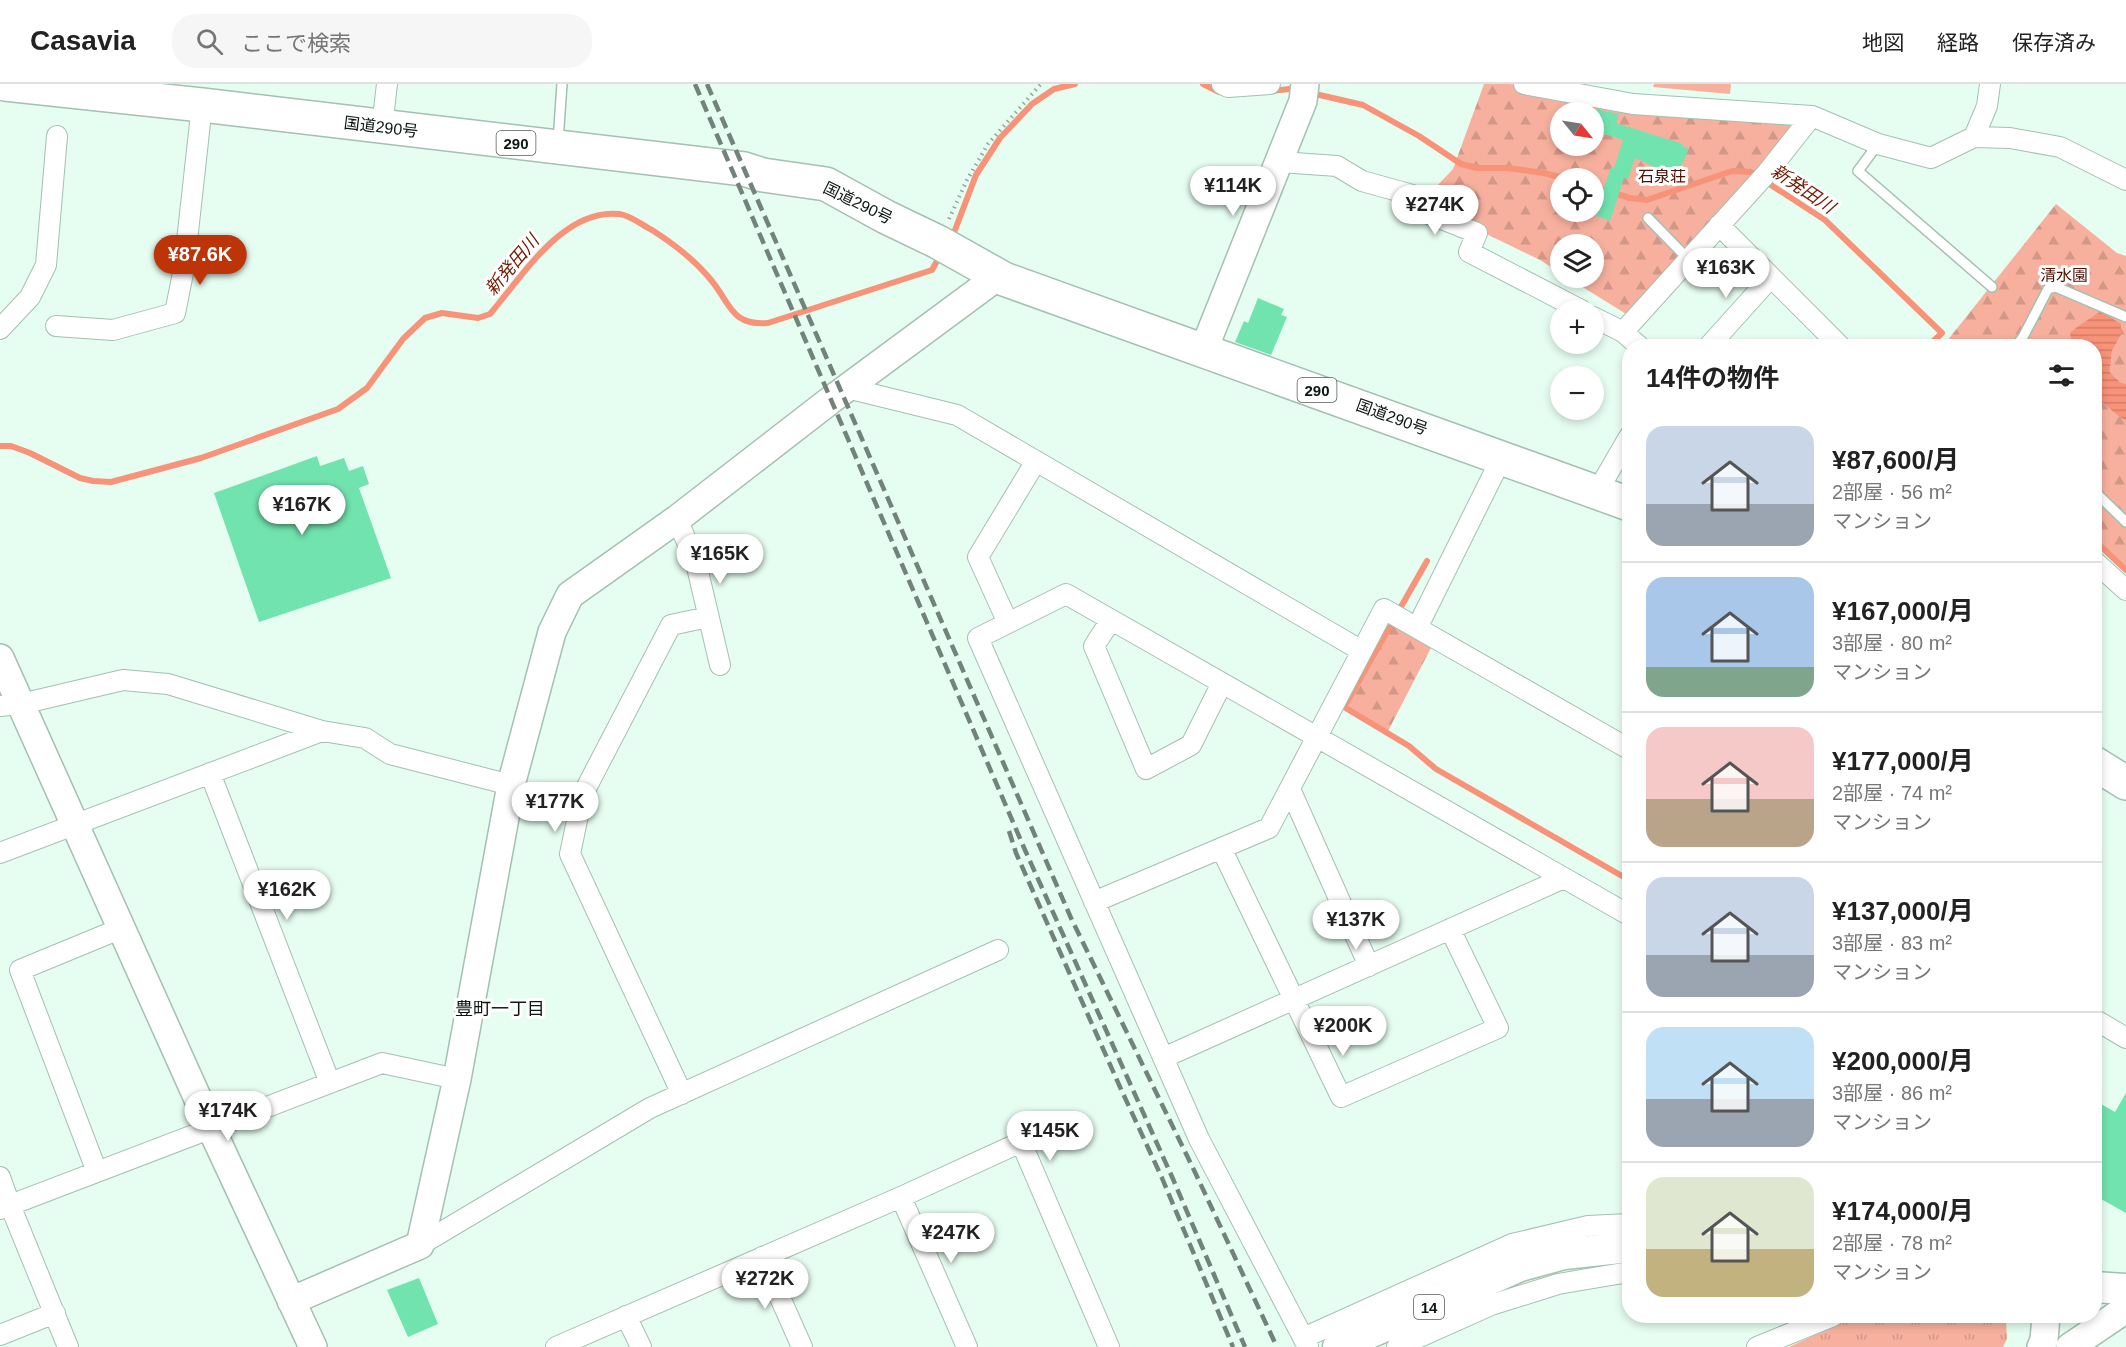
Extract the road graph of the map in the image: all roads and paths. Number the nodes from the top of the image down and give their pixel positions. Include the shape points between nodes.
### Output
1 (5, 84) edge
2 (387, 84) edge
3 (562, 84) edge
4 (1041, 84) edge
5 (1222, 84) edge
6 (1269, 84) edge
7 (1524, 84) edge
8 (1990, 84) edge
9 (1304, 93) edge
10 (202, 105) junction
11 (1812, 116) junction
12 (382, 127) junction
13 (57, 136) dead end
14 (1974, 137) junction
15 (1878, 144) junction
16 (557, 148) junction
17 (1280, 162) junction
18 (2126, 180) edge
19 (1648, 218) dead end
20 (1719, 225) junction
21 (938, 242) junction
22 (1688, 260) junction
23 (1771, 277) junction
24 (1004, 279) junction
25 (1992, 287) dead end
26 (1562, 300) edge
27 (2126, 316) edge
28 (1604, 322) edge
29 (56, 326) dead end
30 (0, 329) edge
31 (1623, 332) junction
32 (1631, 339) edge
33 (1715, 339) edge
34 (1833, 339) edge
35 (2020, 339) edge
36 (1204, 349) junction
37 (847, 388) junction
38 (1622, 449) edge
39 (1502, 457) junction
40 (1036, 460) junction
41 (1597, 492) junction
42 (2102, 499) edge
43 (1622, 501) edge
44 (677, 519) junction
45 (2126, 522) edge
46 (2102, 568) edge
47 (2126, 590) edge
48 (708, 616) junction
49 (1111, 620) junction
50 (1008, 623) junction
51 (1417, 628) junction
52 (1362, 651) junction
53 (0, 658) edge
54 (720, 665) dead end
55 (1222, 683) junction
56 (10, 705) edge
57 (322, 731) junction
58 (1317, 737) junction
59 (1622, 744) edge
60 (2102, 768) edge
61 (210, 773) junction
62 (2126, 783) edge
63 (511, 785) junction
64 (1290, 789) junction
65 (76, 824) junction
66 (1221, 848) junction
67 (0, 853) edge
68 (1564, 878) junction
69 (1094, 902) junction
70 (1622, 911) edge
71 (122, 928) junction
72 (1450, 929) junction
73 (998, 950) dead end
74 (1369, 966) junction
75 (1293, 1000) junction
76 (2102, 1024) edge
77 (2126, 1038) edge
78 (1163, 1058) junction
79 (457, 1079) junction
80 (330, 1083) junction
81 (682, 1094) junction
82 (211, 1128) junction
83 (97, 1172) junction
84 (0, 1177) edge
85 (900, 1197) junction
86 (5, 1207) edge
87 (1622, 1229) edge
88 (1622, 1231) edge
89 (420, 1245) junction
90 (762, 1257) junction
91 (1622, 1273) edge
92 (2102, 1288) edge
93 (2126, 1289) edge
94 (291, 1301) junction
95 (2126, 1309) edge
96 (55, 1313) junction
97 (626, 1316) junction
98 (1816, 1323) edge
99 (2045, 1323) edge
100 (0, 1335) edge
101 (1305, 1342) edge
102 (68, 1347) edge
103 (313, 1347) edge
104 (556, 1347) edge
105 (641, 1347) edge
106 (802, 1347) edge
107 (967, 1347) edge
108 (1109, 1347) edge
109 (1338, 1347) edge
110 (1397, 1347) edge
111 (1757, 1347) edge
112 (2041, 1347) edge
113 (2070, 1347) edge

1 - 10 highway, 国道290号 / 290
2 - 12 street
3 - 16 lane
4 - 21 path via 988,144
5 - 6 street
7 - 11 street via 1633,104
8 - 14 street via 1987,106
9 - 17 street
10 - 12 highway, 国道290号 / 290
10 - 29 street via 184,268 175,313 113,330
11 - 15 street
11 - 20 street
12 - 16 highway, 国道290号 / 290
13 - 30 street via 45,265 30,297
14 - 15 street via 1931,158
14 - 18 street via 2010,138 2060,147
15 - 25 lane via 1858,171
16 - 21 highway, 国道290号 / 290 via 826,184
17 - 26 street via 1337,166 1362,181 1434,201 1429,213 1477,233 1468,252
17 - 36 street
19 - 22 lane
20 - 22 street
20 - 23 street
21 - 24 highway, 国道290号 / 290
22 - 31 street
23 - 33 street
23 - 34 street
24 - 36 highway, 国道290号 / 290
24 - 37 street via 993,280
27 - 35 lane via 2056,286 2048,289
28 - 31 street
31 - 32 street
36 - 39 highway, 国道290号 / 290
37 - 40 street via 957,415
37 - 44 street
38 - 41 street
39 - 41 highway, 国道290号 / 290
39 - 51 street
40 - 50 street via 978,557
40 - 52 street
41 - 43 highway, 国道290号 / 290
42 - 45 lane
44 - 48 street via 696,563
44 - 63 street via 570,595 552,632
46 - 47 street
48 - 54 street
48 - 81 street via 671,625 582,796 570,854
49 - 50 street via 1066,594
49 - 55 street
49 - 55 street via 1094,646 1146,769 1191,745
50 - 69 street via 978,638
51 - 52 street via 1384,609
51 - 59 street
52 - 58 street
53 - 56 street
55 - 58 street
56 - 57 street via 123,680 168,684
56 - 65 street
57 - 61 street
57 - 63 street via 366,738 390,754
58 - 64 street
58 - 68 street
60 - 62 highway
61 - 65 street
61 - 80 street
63 - 79 street
64 - 66 street via 1269,828
64 - 74 street
65 - 67 street
65 - 71 street
66 - 69 street
66 - 75 street
68 - 70 street
68 - 72 street
69 - 78 street
71 - 82 street
71 - 83 street via 20,970
72 - 74 street
72 - 75 street via 1498,1028 1341,1097
73 - 81 street
74 - 75 street
75 - 78 street
76 - 77 street
78 - 101 street via 1199,1139
79 - 80 street via 382,1063
79 - 89 street
80 - 82 street
81 - 89 street via 650,1108
82 - 83 street
82 - 94 street
83 - 86 street
84 - 86 street
85 - 90 street
85 - 107 street
85 - 108 street via 1021,1142
86 - 96 street
87 - 101 street via 1588,1226 1512,1244
88 - 109 main road, 14 via 1520,1266
89 - 94 street
90 - 97 street
90 - 106 street
91 - 110 street via 1558,1284 1502,1302
92 - 93 main road
94 - 103 street
95 - 113 street
96 - 100 street
96 - 102 street
97 - 104 street
97 - 105 street
98 - 111 street
99 - 112 street

